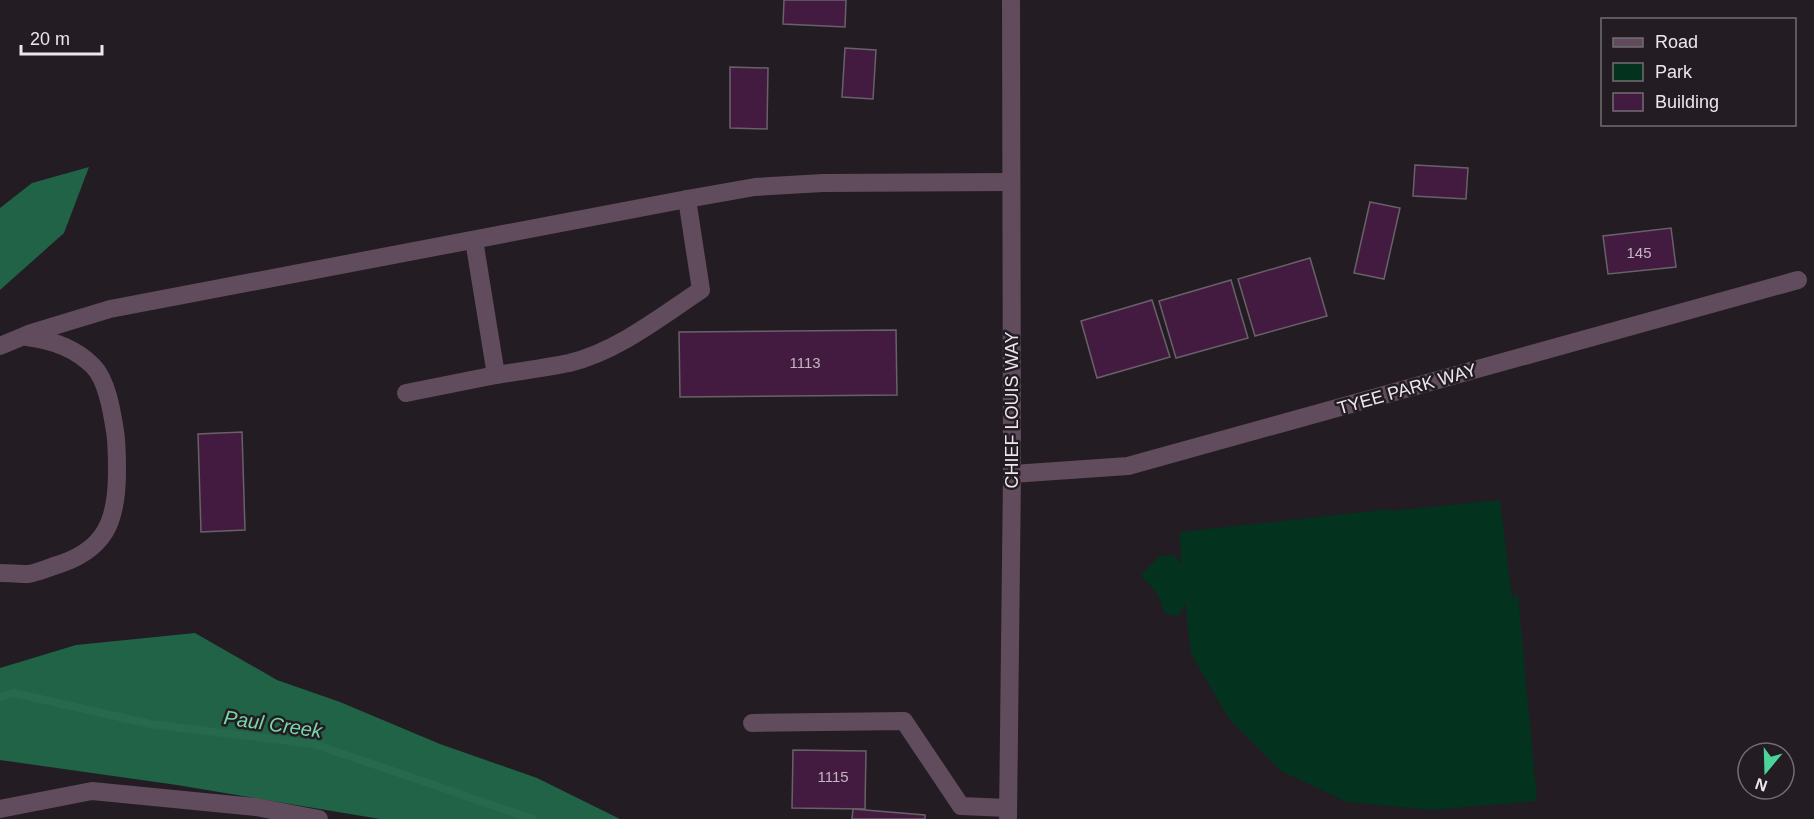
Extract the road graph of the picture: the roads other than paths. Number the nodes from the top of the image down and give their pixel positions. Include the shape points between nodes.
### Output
1 (1011, 0) edge
2 (1010, 182) junction
3 (687, 199) junction
4 (474, 240) junction
5 (1798, 280) dead end
6 (24, 336) junction
7 (0, 346) edge
8 (496, 375) junction
9 (406, 393) dead end
10 (1012, 474) junction
11 (0, 573) edge
12 (752, 723) dead end
13 (0, 809) edge
14 (1008, 813) edge
15 (319, 819) edge

1 - 2 street, CHIEF LOUIS WAY
2 - 3 street via 823,183
2 - 10 street, CHIEF LOUIS WAY
3 - 4 street
3 - 8 street via 701,290 604,350 570,362
4 - 6 street via 110,309
4 - 8 street
5 - 10 street, TYEE PARK WAY via 1128,466
6 - 7 street
6 - 11 street via 50,340 95,367 114,420 117,501 101,538 87,550 67,562 29,574
8 - 9 street
10 - 14 street, CHIEF LOUIS WAY
12 - 14 street via 904,721 961,806
13 - 15 street via 93,791 256,807

